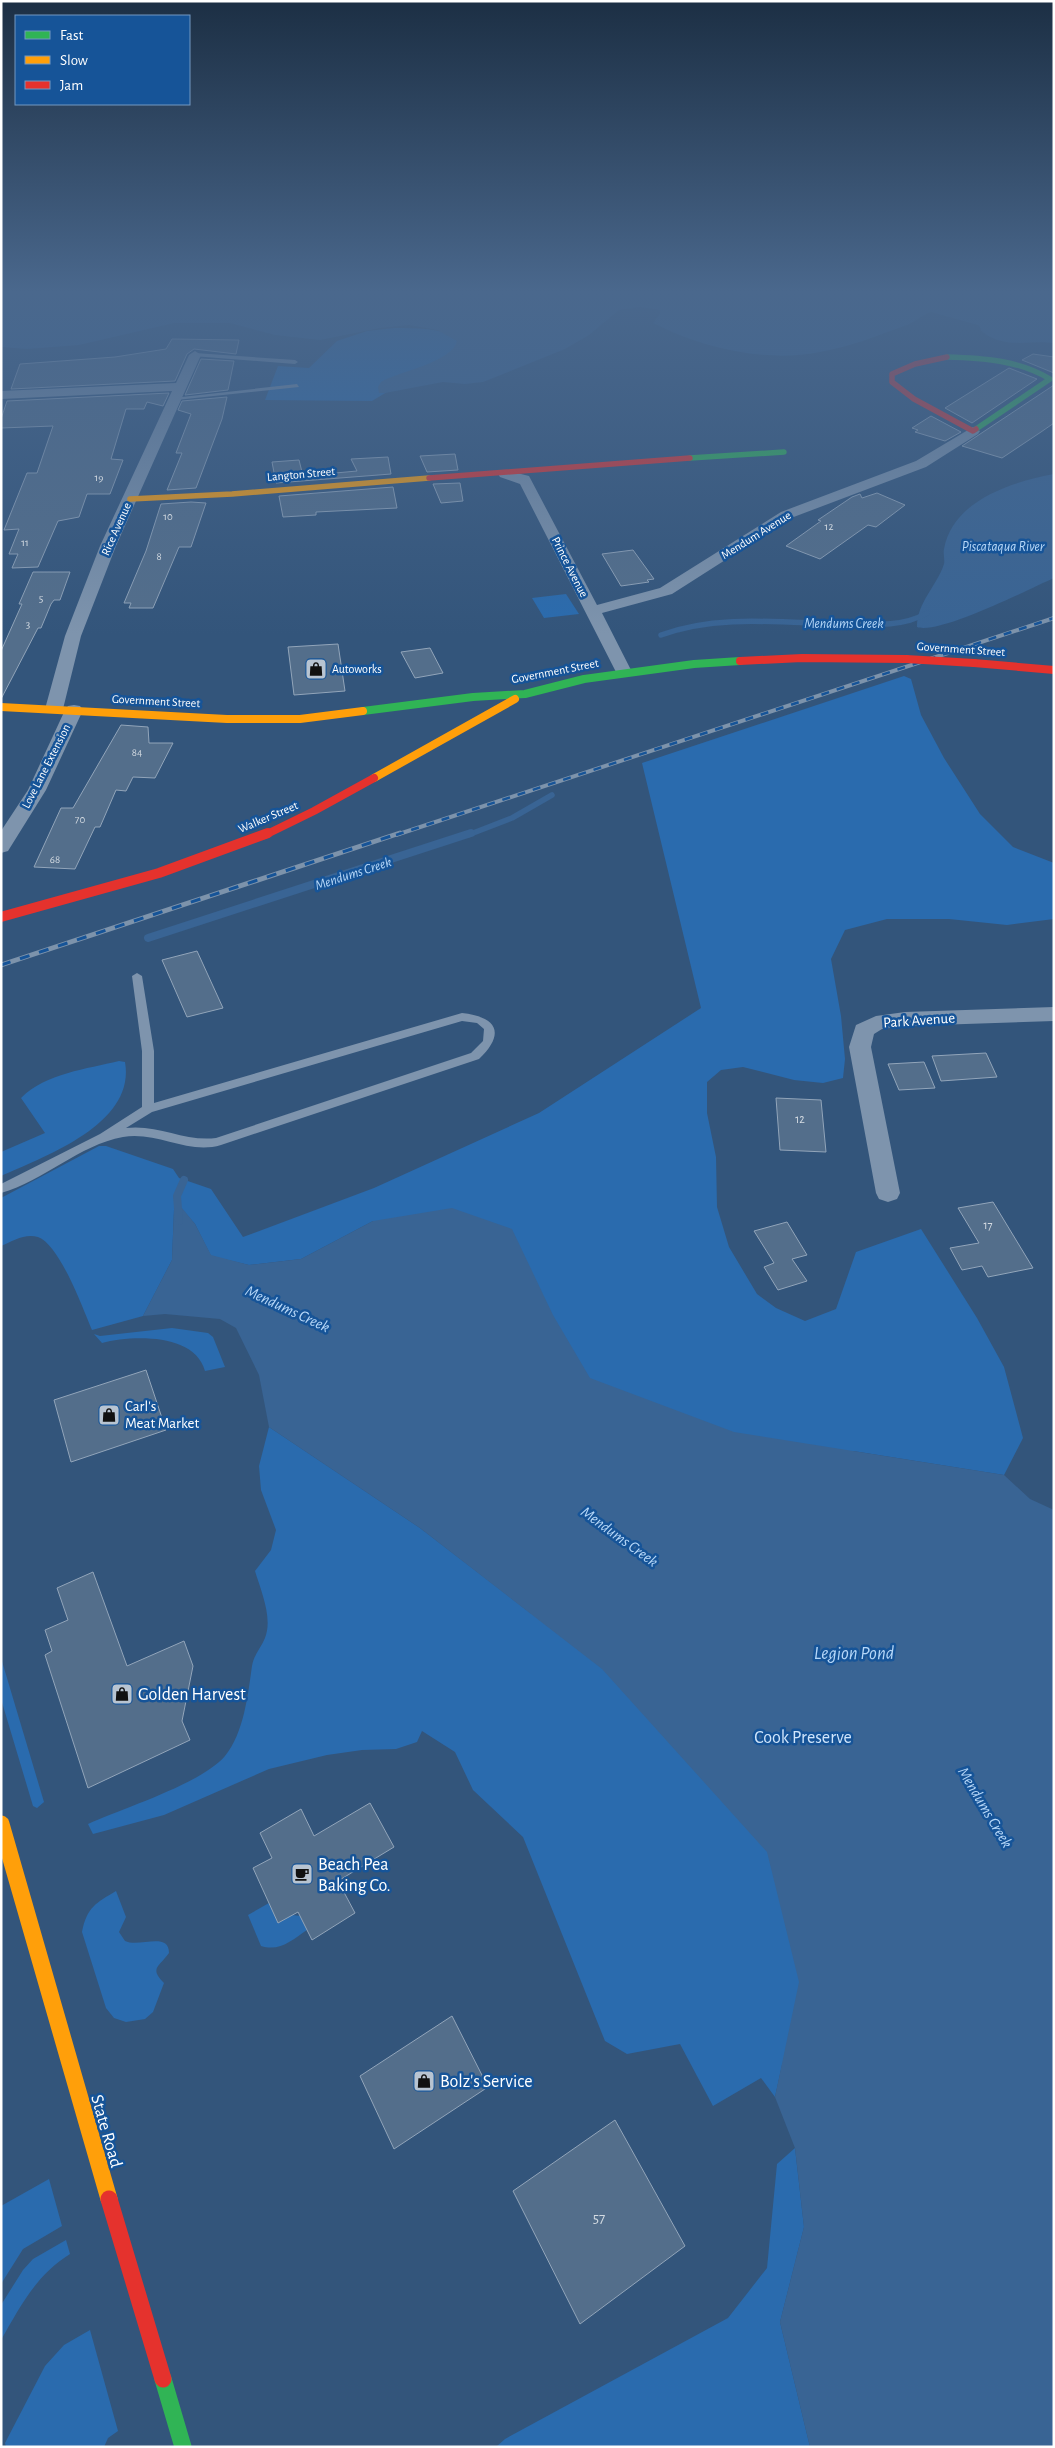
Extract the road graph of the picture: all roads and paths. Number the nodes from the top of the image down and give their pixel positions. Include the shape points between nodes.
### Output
1 (172, 405) edge
2 (927, 405) edge
3 (1012, 405) edge
4 (973, 431) junction
5 (784, 452) dead end
6 (505, 474) junction
7 (130, 499) junction
8 (592, 611) junction
9 (1054, 670) edge
10 (624, 672) junction
11 (525, 694) junction
12 (1, 707) edge
13 (54, 710) junction
14 (74, 710) junction
15 (1, 848) edge
16 (1, 917) edge
17 (137, 976) dead end
18 (1054, 1014) edge
19 (148, 1109) junction
20 (104, 1136) junction
21 (1, 1189) edge
22 (888, 1193) dead end
23 (1, 1824) edge
24 (183, 2447) edge

1 - 7 street, Rice Avenue
2 - 4 street, Mendum Avenue
3 - 4 street, Mendum Avenue
4 - 8 street, Mendum Avenue via 925,462 786,515 666,591
5 - 6 street, Langton Street via 536,469
6 - 7 street, Langton Street
6 - 8 street, Prince Avenue via 524,479 527,483
7 - 13 street, Rice Avenue via 73,636
8 - 10 street, Prince Avenue
9 - 10 street, Government Street, bridge via 906,659 757,659
10 - 11 street, Government Street
11 - 14 street, Government Street via 473,697 300,719 227,719
11 - 16 street, Walker Street via 353,792 284,826 178,866
12 - 13 street, Government Street
13 - 14 street, Government Street
14 - 15 street, Love Lane Extension via 37,790
17 - 19 lane via 148,1050
18 - 22 street, Park Avenue via 905,1019 876,1023 864,1030 860,1047
19 - 20 lane
19 - 20 lane via 462,1018 485,1023 492,1038 475,1056 217,1142 188,1144 148,1132
20 - 21 lane
23 - 24 street, State Road

